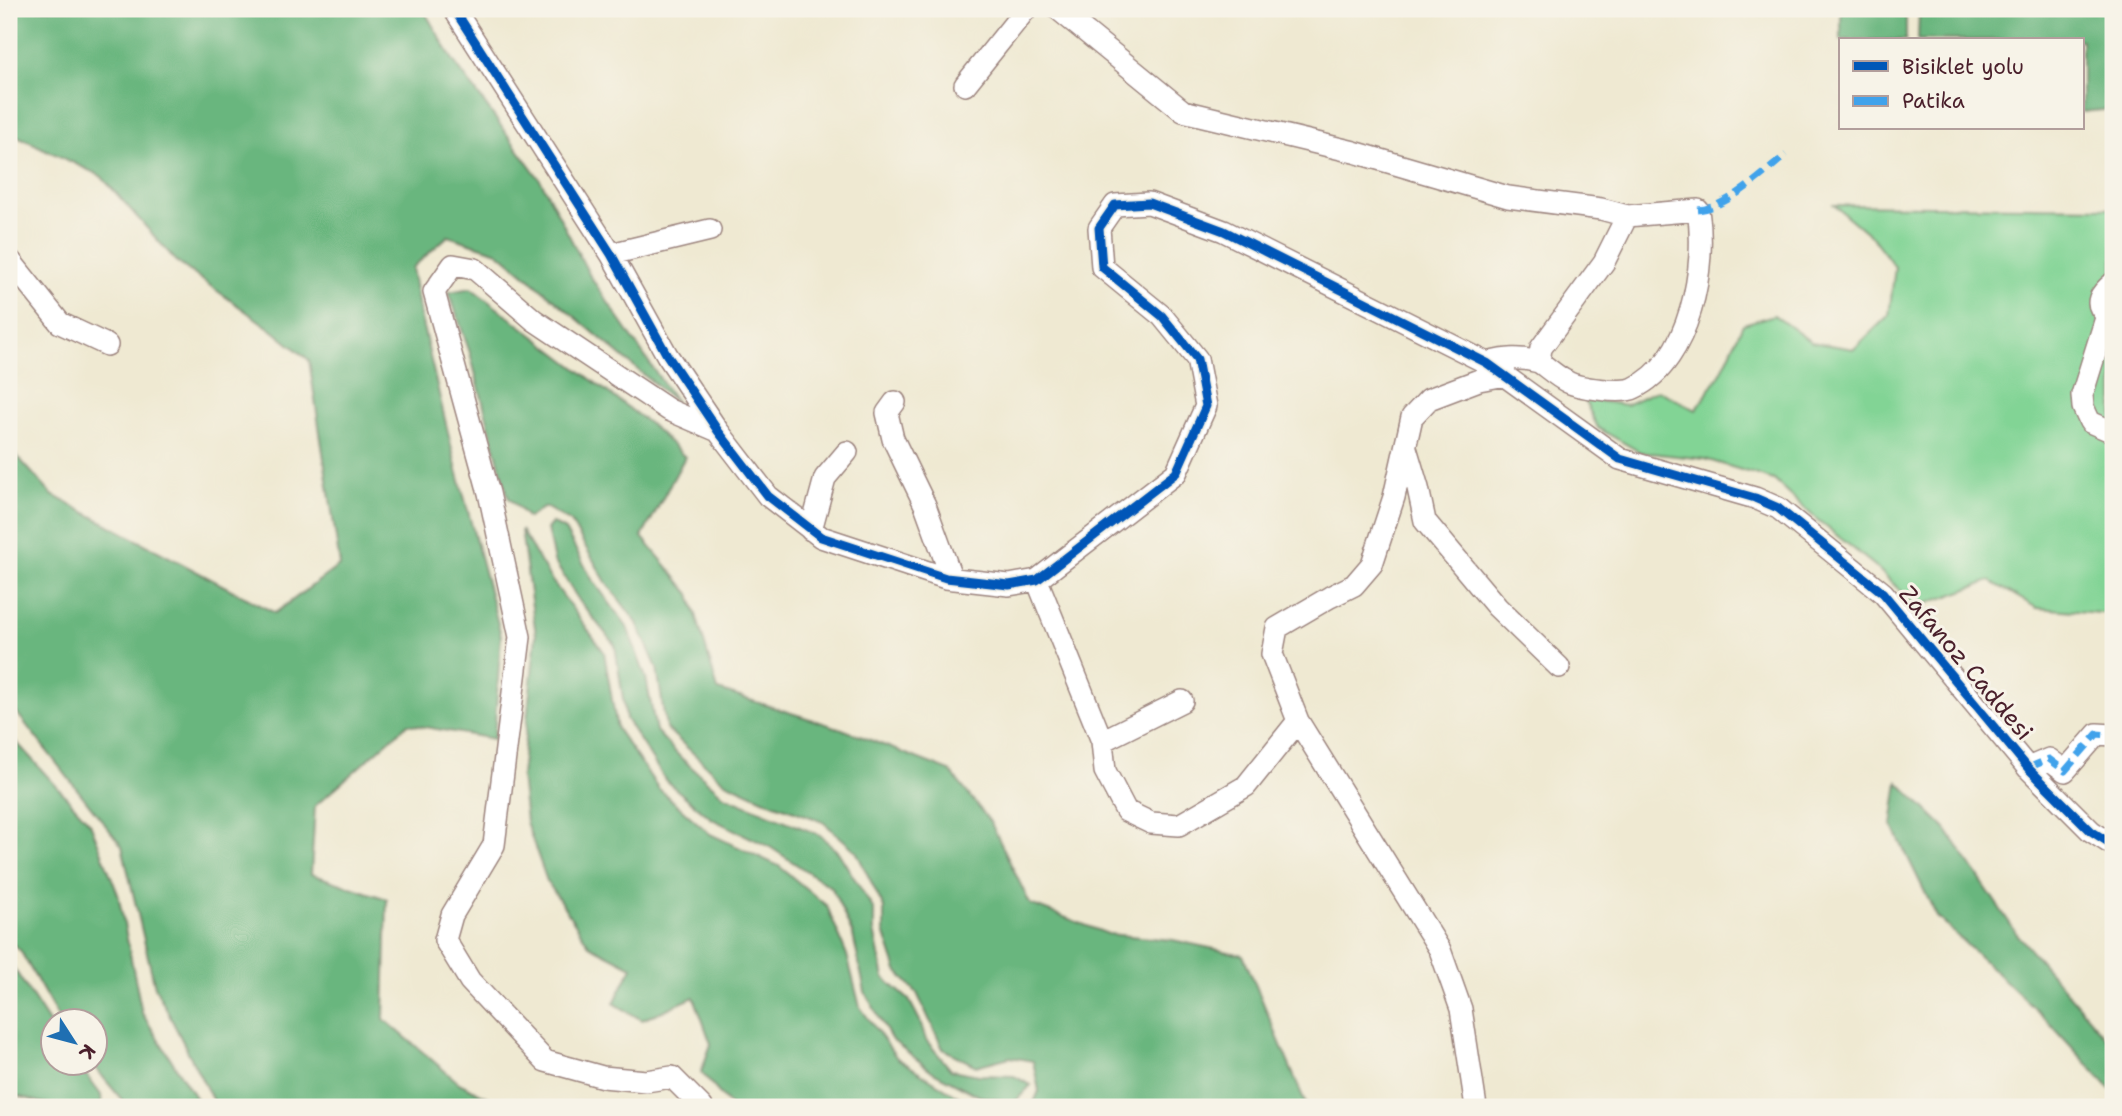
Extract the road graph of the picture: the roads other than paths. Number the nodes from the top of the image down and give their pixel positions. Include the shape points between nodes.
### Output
1 (454, 9) edge
2 (1026, 9) edge
3 (1058, 9) edge
4 (965, 85) dead end
5 (1627, 216) junction
6 (710, 230) dead end
7 (611, 254) junction
8 (9, 259) edge
9 (2113, 283) edge
10 (2110, 312) edge
11 (107, 345) dead end
12 (1539, 362) junction
13 (1487, 363) junction
14 (1506, 375) junction
15 (895, 402) dead end
16 (718, 431) junction
17 (2113, 432) edge
18 (1405, 446) junction
19 (847, 452) dead end
20 (811, 530) junction
21 (952, 579) junction
22 (1037, 580) junction
23 (1559, 667) dead end
24 (1182, 701) dead end
25 (1298, 721) junction
26 (2113, 735) edge
27 (1102, 741) junction
28 (2028, 768) junction
29 (2113, 845) edge
30 (702, 1107) edge
31 (1476, 1107) edge

1 - 7 street
2 - 4 street
3 - 5 street via 1184,111 1354,152 1508,197
5 - 12 street via 1604,262 1541,348
5 - 12 street via 1698,210 1698,280 1681,338 1660,369 1633,390 1568,383
6 - 7 street
7 - 16 street via 667,355
8 - 11 street via 60,323
9 - 10 street via 2098,302 2100,310
10 - 17 street via 2082,395 2090,422
12 - 13 street via 1508,358
13 - 14 street, Zafanoz Caddesi
13 - 22 street, Zafanoz Caddesi via 1224,230 1149,203 1115,205 1099,228 1102,267 1161,316 1197,359 1206,406 1176,473
14 - 18 street via 1429,399 1412,417
14 - 28 street, Zafanoz Caddesi via 1620,458 1778,508 1883,593
15 - 21 street via 887,414 893,439 925,505
16 - 20 street via 768,496
16 - 30 street via 669,410 568,343 475,269 453,265 435,292 489,494 520,637 494,845 452,915 445,940 470,981 545,1061 603,1077 646,1081 672,1077
18 - 23 street via 1425,521 1497,607
18 - 25 street via 1372,564 1354,585 1277,628 1272,654
19 - 20 street via 825,478
20 - 21 street
21 - 22 street via 1009,585
22 - 27 street
24 - 27 street
25 - 27 street via 1246,786 1179,825 1151,823 1126,811 1105,771
25 - 31 street via 1440,950 1461,1009
26 - 28 street via 2097,734 2065,771 2049,759
28 - 29 street, Zafanoz Caddesi via 2091,831

